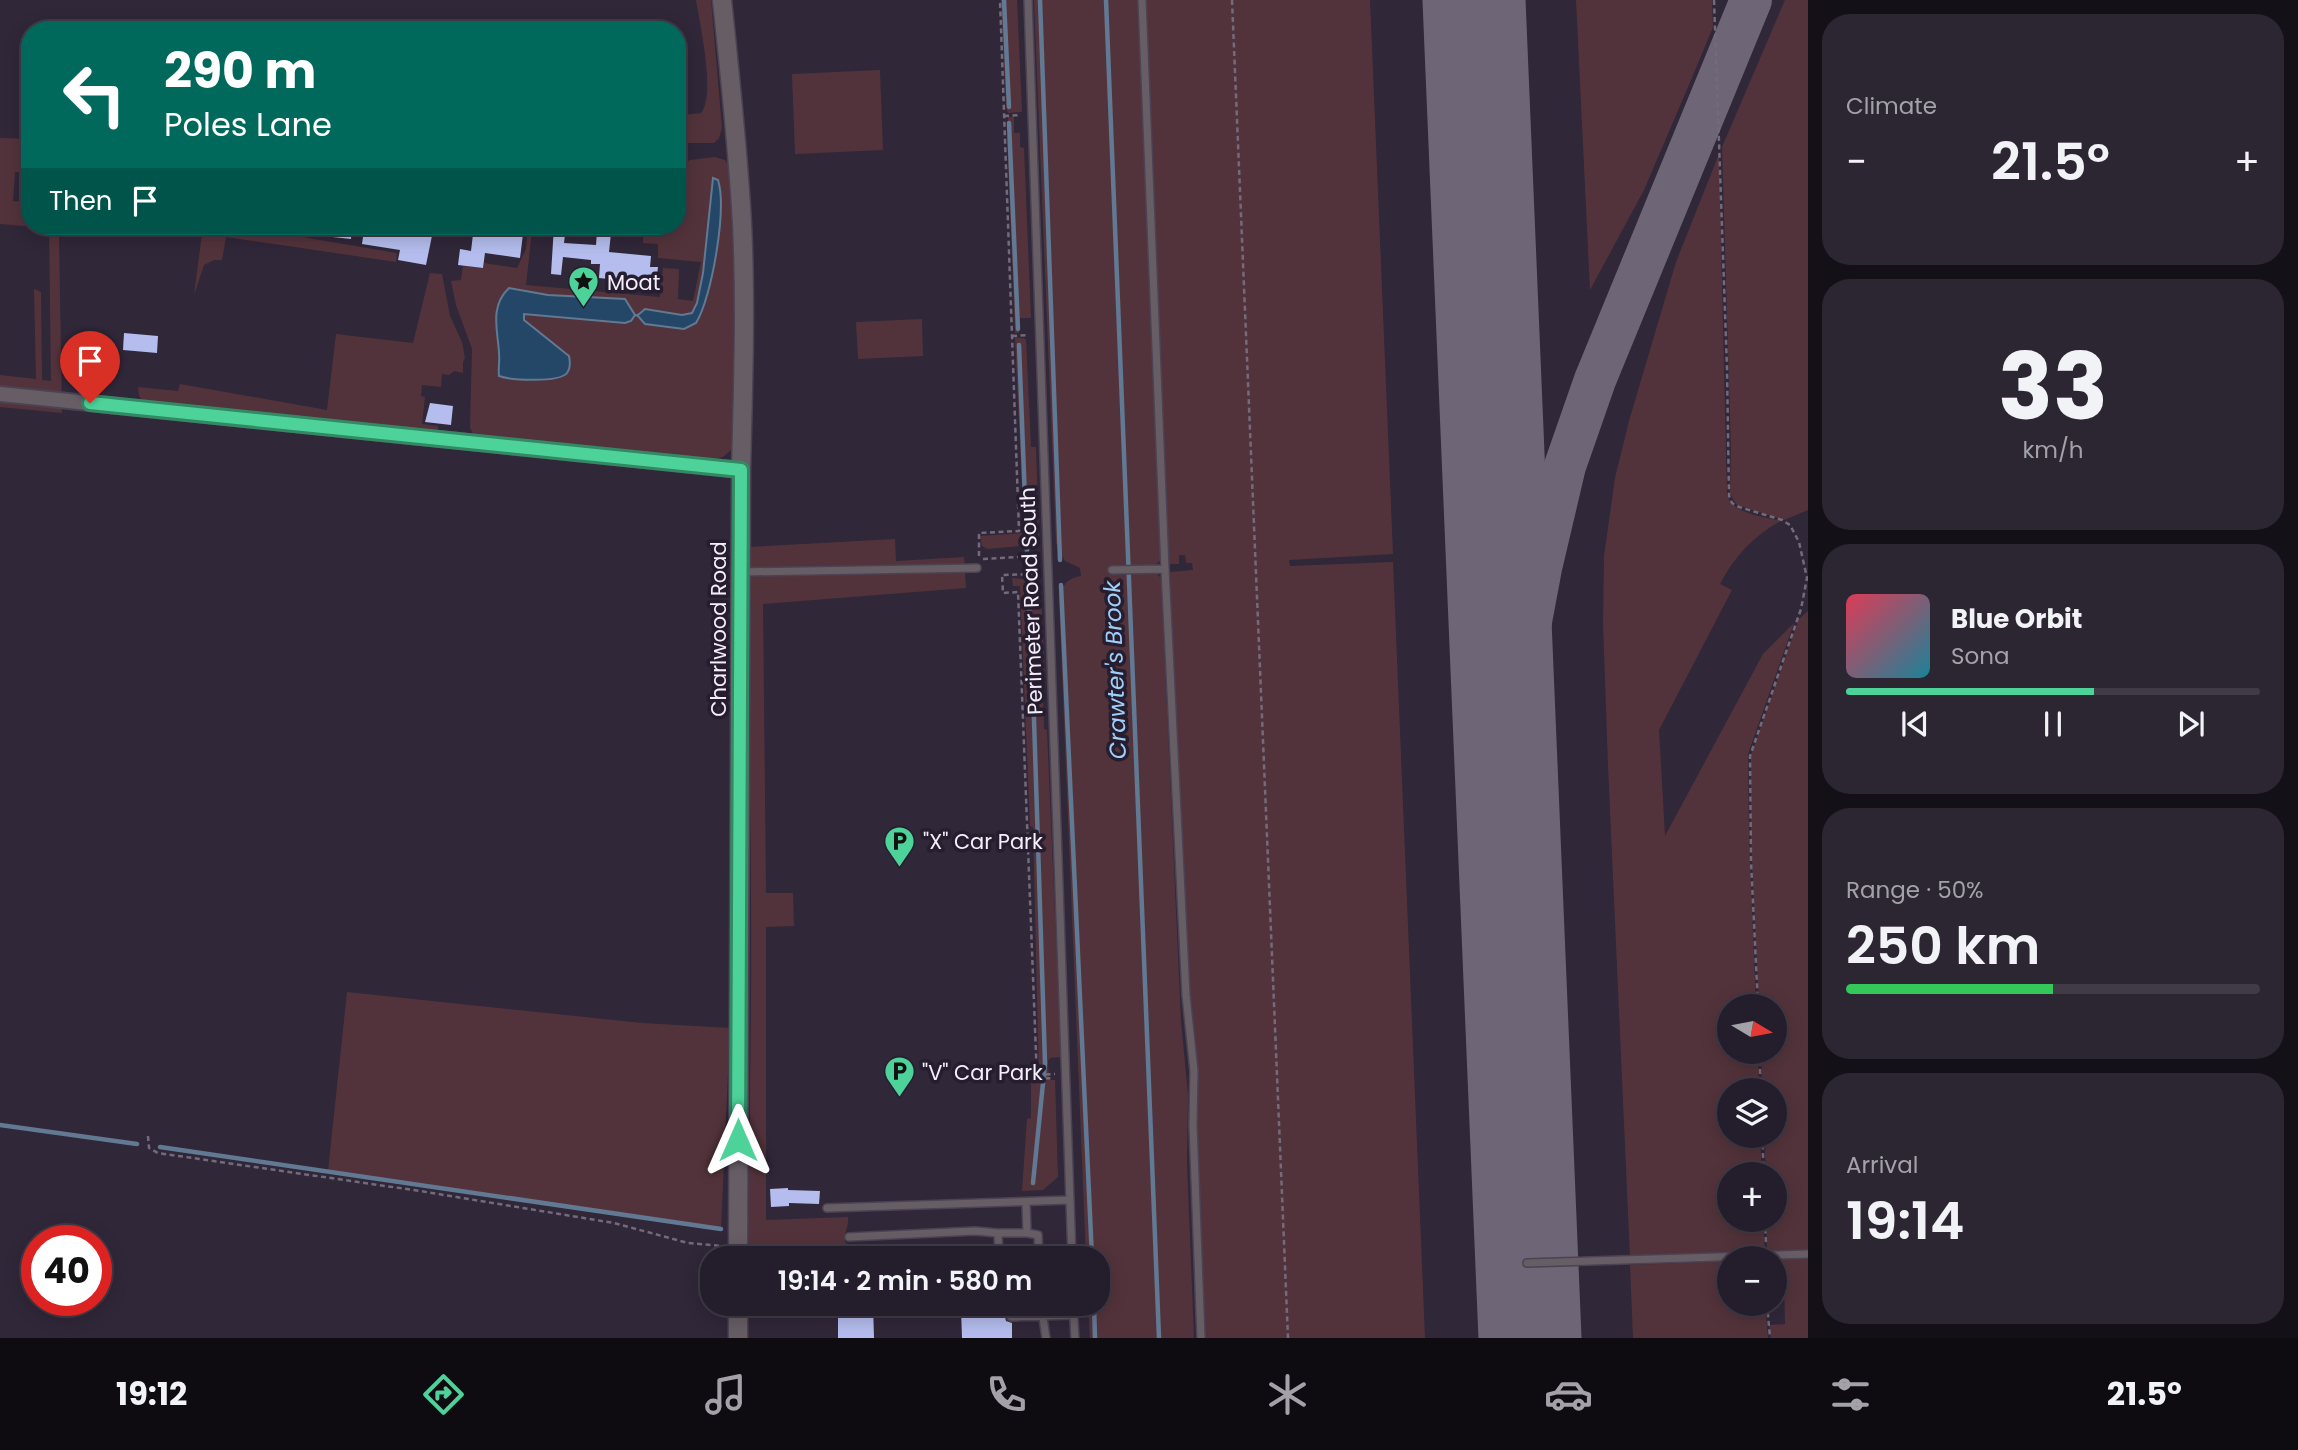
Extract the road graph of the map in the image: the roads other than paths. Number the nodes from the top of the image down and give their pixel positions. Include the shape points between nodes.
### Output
1 (722, 0) edge
2 (1028, 0) edge
3 (1142, 0) edge
4 (0, 394) edge
5 (741, 470) junction
6 (977, 568) dead end
7 (1165, 569) junction
8 (1112, 570) dead end
9 (741, 572) junction
10 (1069, 1200) junction
11 (1026, 1202) junction
12 (827, 1208) dead end
13 (998, 1233) junction
14 (1027, 1233) junction
15 (849, 1237) dead end
16 (738, 1246) edge
17 (999, 1246) edge
18 (1039, 1246) edge
19 (1071, 1246) edge
20 (1808, 1254) edge
21 (1527, 1263) dead end
22 (738, 1316) edge
23 (1014, 1316) edge
24 (1059, 1316) edge
25 (1074, 1316) edge
26 (1044, 1317) junction
27 (738, 1338) edge
28 (1046, 1338) edge
29 (1075, 1338) edge
30 (1201, 1338) edge

1 - 5 street, Charlwood Road via 742,227
2 - 10 lane, Perimeter Road South
3 - 7 lane
4 - 5 street
5 - 9 street, Charlwood Road
6 - 9 lane
7 - 8 lane
7 - 30 lane via 1186,995 1194,1071
9 - 16 street, Charlwood Road
10 - 11 lane
10 - 19 lane, Perimeter Road South
11 - 12 lane
11 - 14 lane
13 - 14 lane
13 - 15 lane
13 - 17 lane
14 - 18 lane via 1038,1235
20 - 21 lane
22 - 27 street
23 - 26 lane
24 - 26 lane
25 - 29 lane
26 - 28 lane

